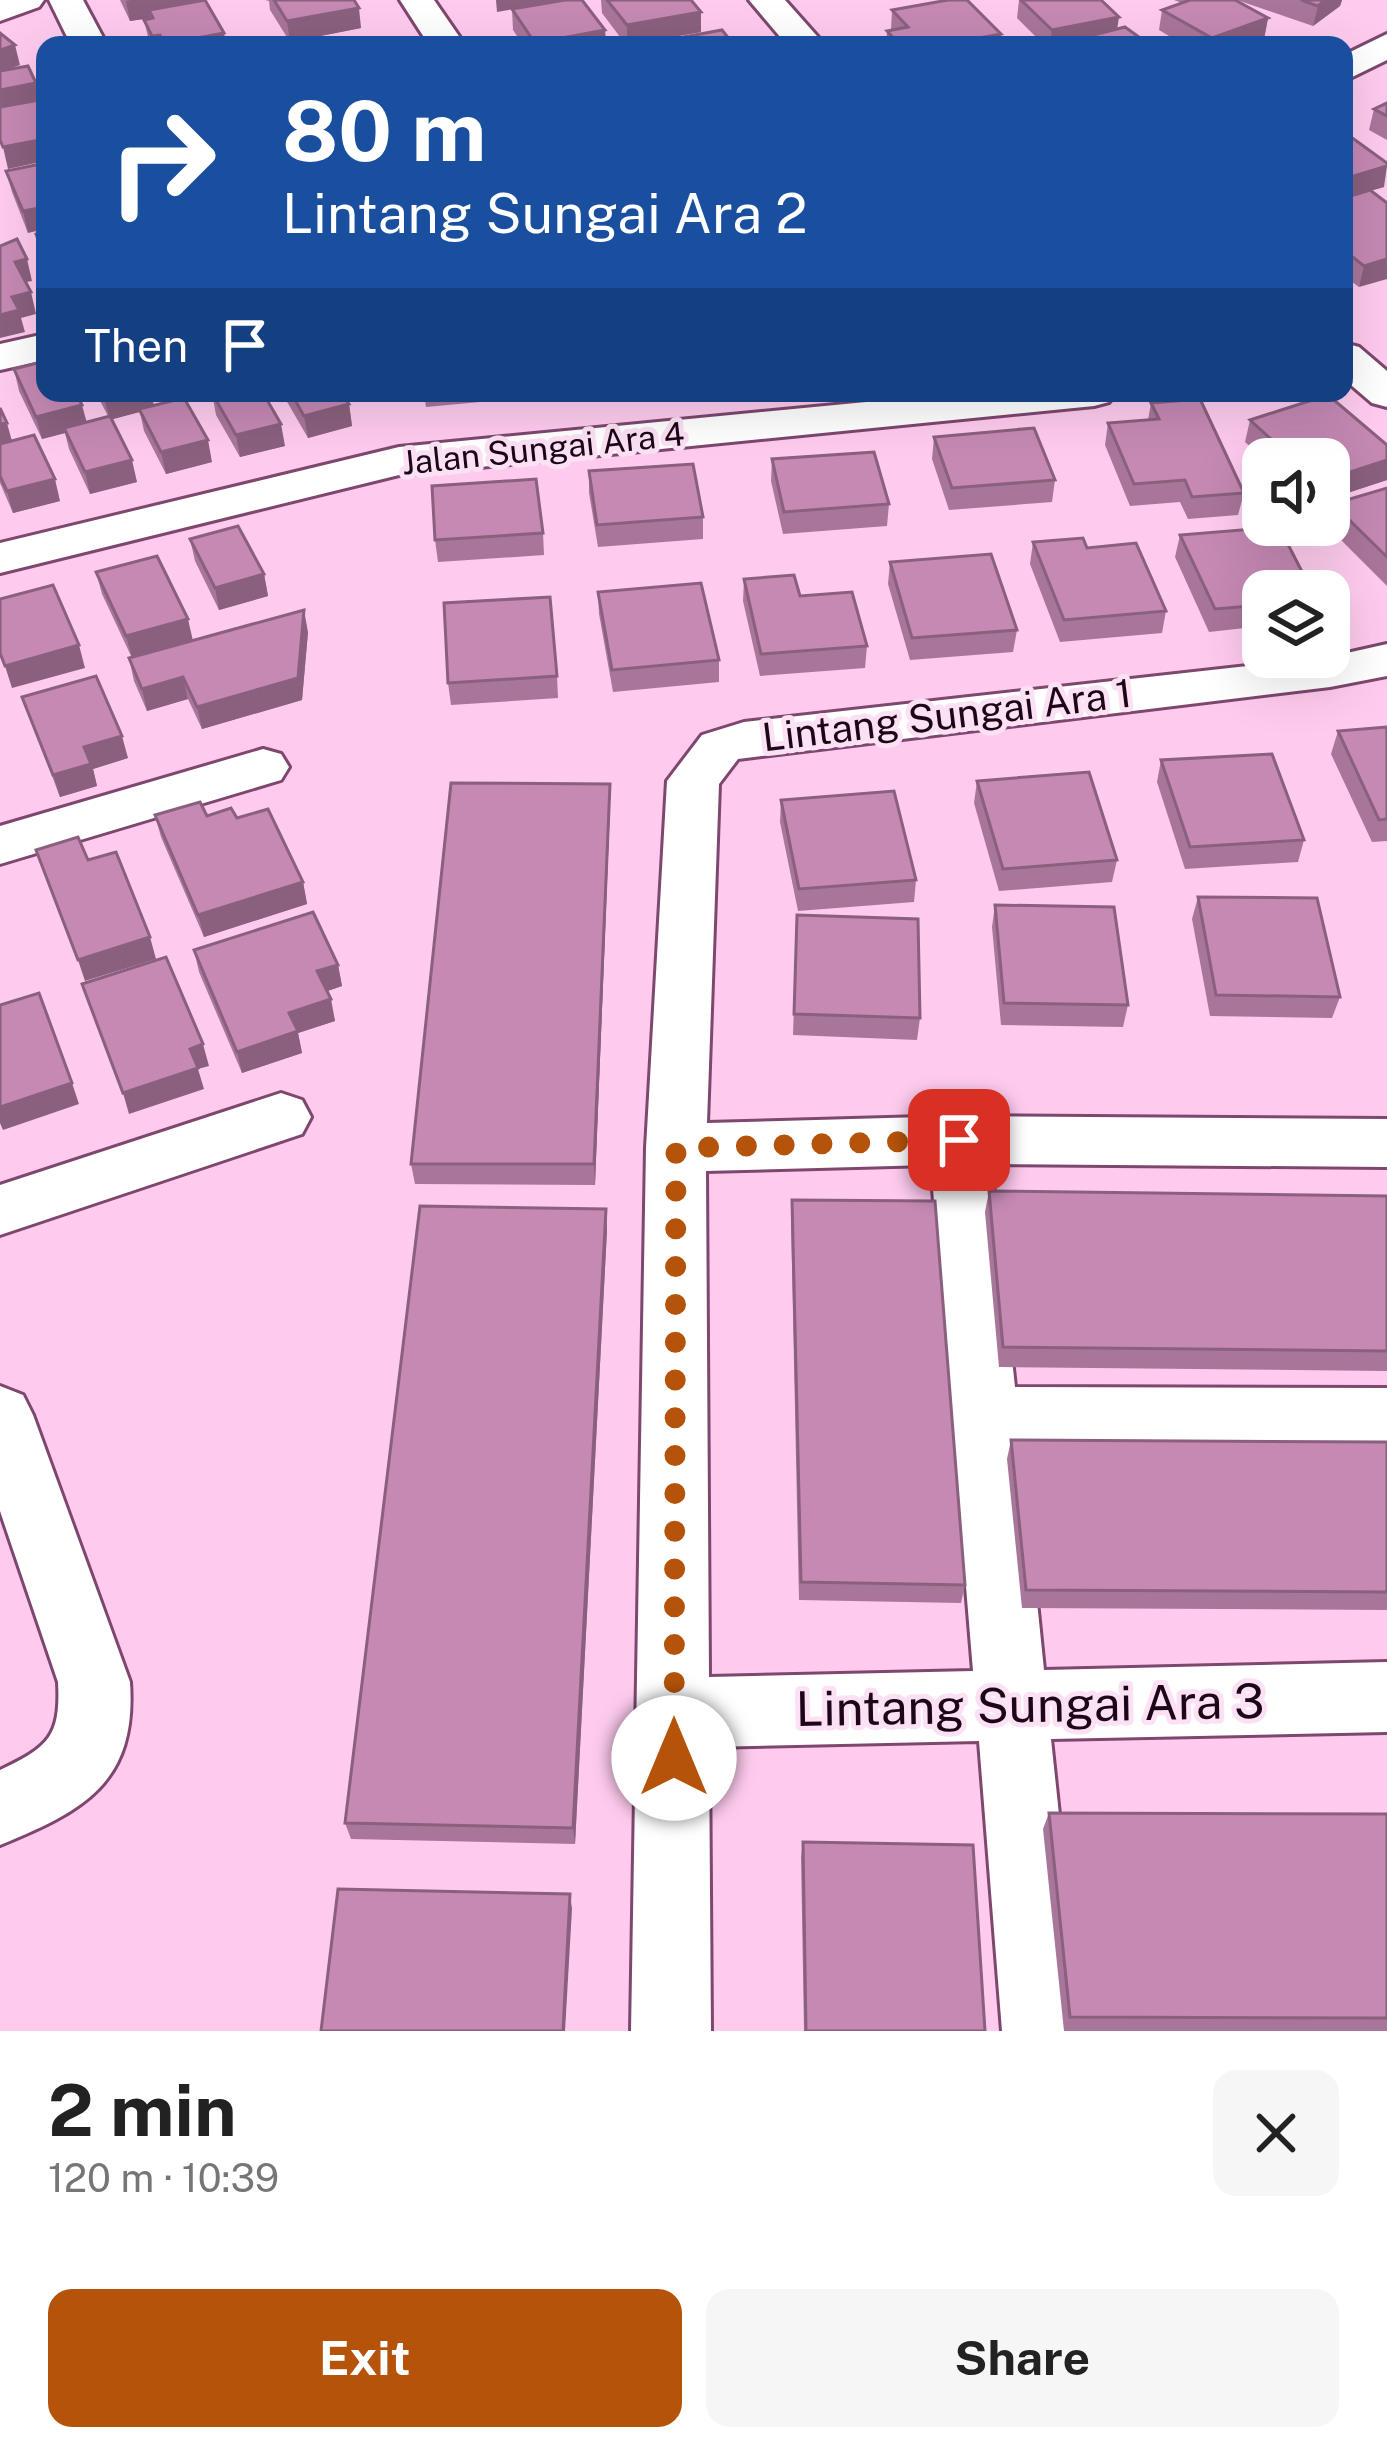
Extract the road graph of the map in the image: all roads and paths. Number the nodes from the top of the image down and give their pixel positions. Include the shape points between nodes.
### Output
1 (27, 0) edge
2 (66, 0) edge
3 (417, 0) edge
4 (812, 3) edge
5 (770, 4) edge
6 (0, 10) edge
7 (84, 36) edge
8 (441, 36) edge
9 (799, 36) edge
10 (1387, 44) edge
11 (1353, 65) edge
12 (1387, 337) edge
13 (36, 349) edge
14 (1353, 350) edge
15 (0, 357) edge
16 (1353, 362) edge
17 (1387, 394) edge
18 (981, 402) edge
19 (0, 558) edge
20 (1387, 660) edge
21 (262, 766) dead end
22 (0, 845) edge
23 (281, 1117) dead end
24 (959, 1140) junction
25 (1387, 1143) edge
26 (676, 1148) junction
27 (0, 1210) edge
28 (0, 1415) edge
29 (985, 1416) junction
30 (1387, 1417) edge
31 (1387, 1697) edge
32 (1011, 1705) junction
33 (674, 1713) junction
34 (0, 1808) edge
35 (671, 2031) edge
36 (1042, 2031) edge

1 - 6 street
2 - 7 street
3 - 8 street
4 - 5 street
5 - 9 street
10 - 11 street
12 - 14 street
13 - 15 street
16 - 17 street
18 - 19 street, Jalan Sungai Ara 4 via 399,461
20 - 26 street, Lintang Sungai Ara 1 via 720,747 693,782 689,803
21 - 22 street
23 - 27 street
24 - 25 street
24 - 26 street
24 - 29 street
26 - 33 street, Lintang Sungai Ara 1
28 - 34 street via 98,1708 94,1738 78,1764 53,1785
29 - 30 street
29 - 32 street
31 - 32 street, Lintang Sungai Ara 3
32 - 33 street, Lintang Sungai Ara 3
32 - 36 street
33 - 35 street, Lintang Sungai Ara 1

